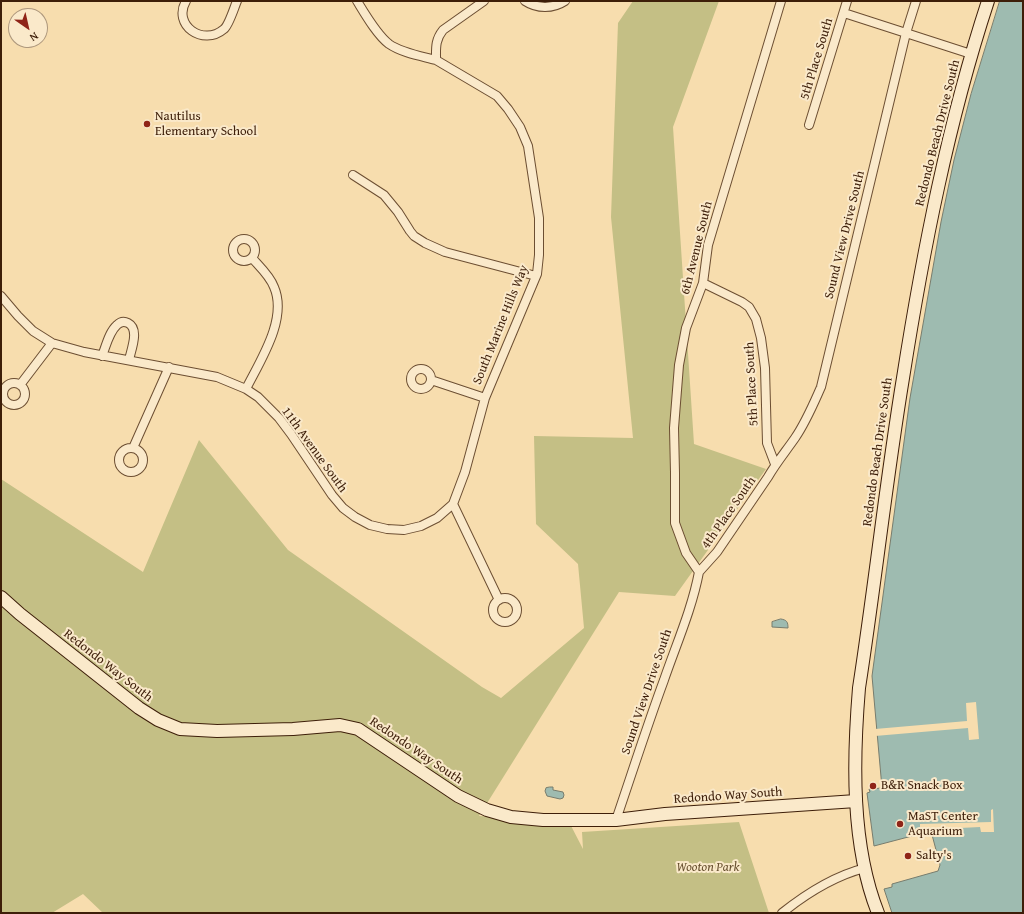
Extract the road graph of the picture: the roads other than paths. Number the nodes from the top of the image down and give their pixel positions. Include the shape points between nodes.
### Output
1 (186, 1) edge
2 (237, 1) edge
3 (357, 1) edge
4 (484, 1) edge
5 (525, 1) edge
6 (565, 1) edge
7 (781, 1) edge
8 (847, 1) edge
9 (916, 1) edge
10 (988, 1) edge
11 (844, 13) junction
12 (906, 33) junction
13 (971, 54) junction
14 (436, 60) junction
15 (809, 125) dead end
16 (353, 175) dead end
17 (252, 258) dead end
18 (536, 276) junction
19 (703, 284) junction
20 (1, 296) edge
21 (52, 343) junction
22 (102, 356) junction
23 (129, 360) junction
24 (169, 367) junction
25 (432, 380) dead end
26 (20, 385) dead end
27 (246, 389) junction
28 (485, 398) junction
29 (133, 448) dead end
30 (775, 464) junction
31 (453, 504) junction
32 (699, 572) junction
33 (1, 597) edge
34 (499, 600) dead end
35 (856, 801) junction
36 (616, 820) junction
37 (865, 868) junction
38 (791, 910) edge
39 (782, 913) edge
40 (878, 913) edge

1 - 2 street via 183,11 187,26 192,32 207,36 225,28
3 - 14 street, South Marine Hills Way via 388,44
4 - 14 street via 450,24 438,36 435,44
5 - 6 street via 541,7 557,6
7 - 19 street, 6th Avenue South via 708,245
8 - 11 street, 5th Place South
9 - 12 street, Sound View Drive South
10 - 13 street, Redondo Beach Drive South
11 - 12 street
11 - 15 street, 5th Place South
12 - 13 street
12 - 30 street, Sound View Drive South via 821,387 810,414 796,438
13 - 35 street, Redondo Beach Drive South via 931,220 903,378 859,688 855,735
14 - 18 street, South Marine Hills Way via 497,96 520,127 528,146 539,218
16 - 18 street via 384,195 414,236 425,243 445,252
17 - 27 street via 274,287 279,304 277,322
18 - 28 street, South Marine Hills Way
19 - 30 street, 5th Place South via 742,302 756,319 765,368 767,443
19 - 32 street, 6th Avenue South via 686,328 679,365 674,428 675,523 686,553
20 - 21 street, 11th Avenue South via 33,331
21 - 22 street, 11th Avenue South
21 - 26 street
22 - 23 street, 11th Avenue South
22 - 23 street via 116,325 125,322 133,328 134,334
23 - 24 street, 11th Avenue South
24 - 27 street, 11th Avenue South via 217,377
24 - 29 street
25 - 28 street
27 - 31 street, 11th Avenue South via 279,418 332,495 355,517 370,525 404,530 437,518
28 - 31 street, South Marine Hills Way via 465,472
30 - 32 street, 4th Place South via 717,552
31 - 34 street
32 - 36 street, Sound View Drive South via 682,630
33 - 36 street, Redondo Way South via 139,708 170,726 217,731 340,725 358,729 458,796 486,810 511,817 543,820
35 - 36 street, Redondo Way South via 665,814
35 - 37 street, Redondo Beach Drive South
37 - 38 street via 837,877 813,890
37 - 40 street, Redondo Beach Drive South
38 - 39 street

